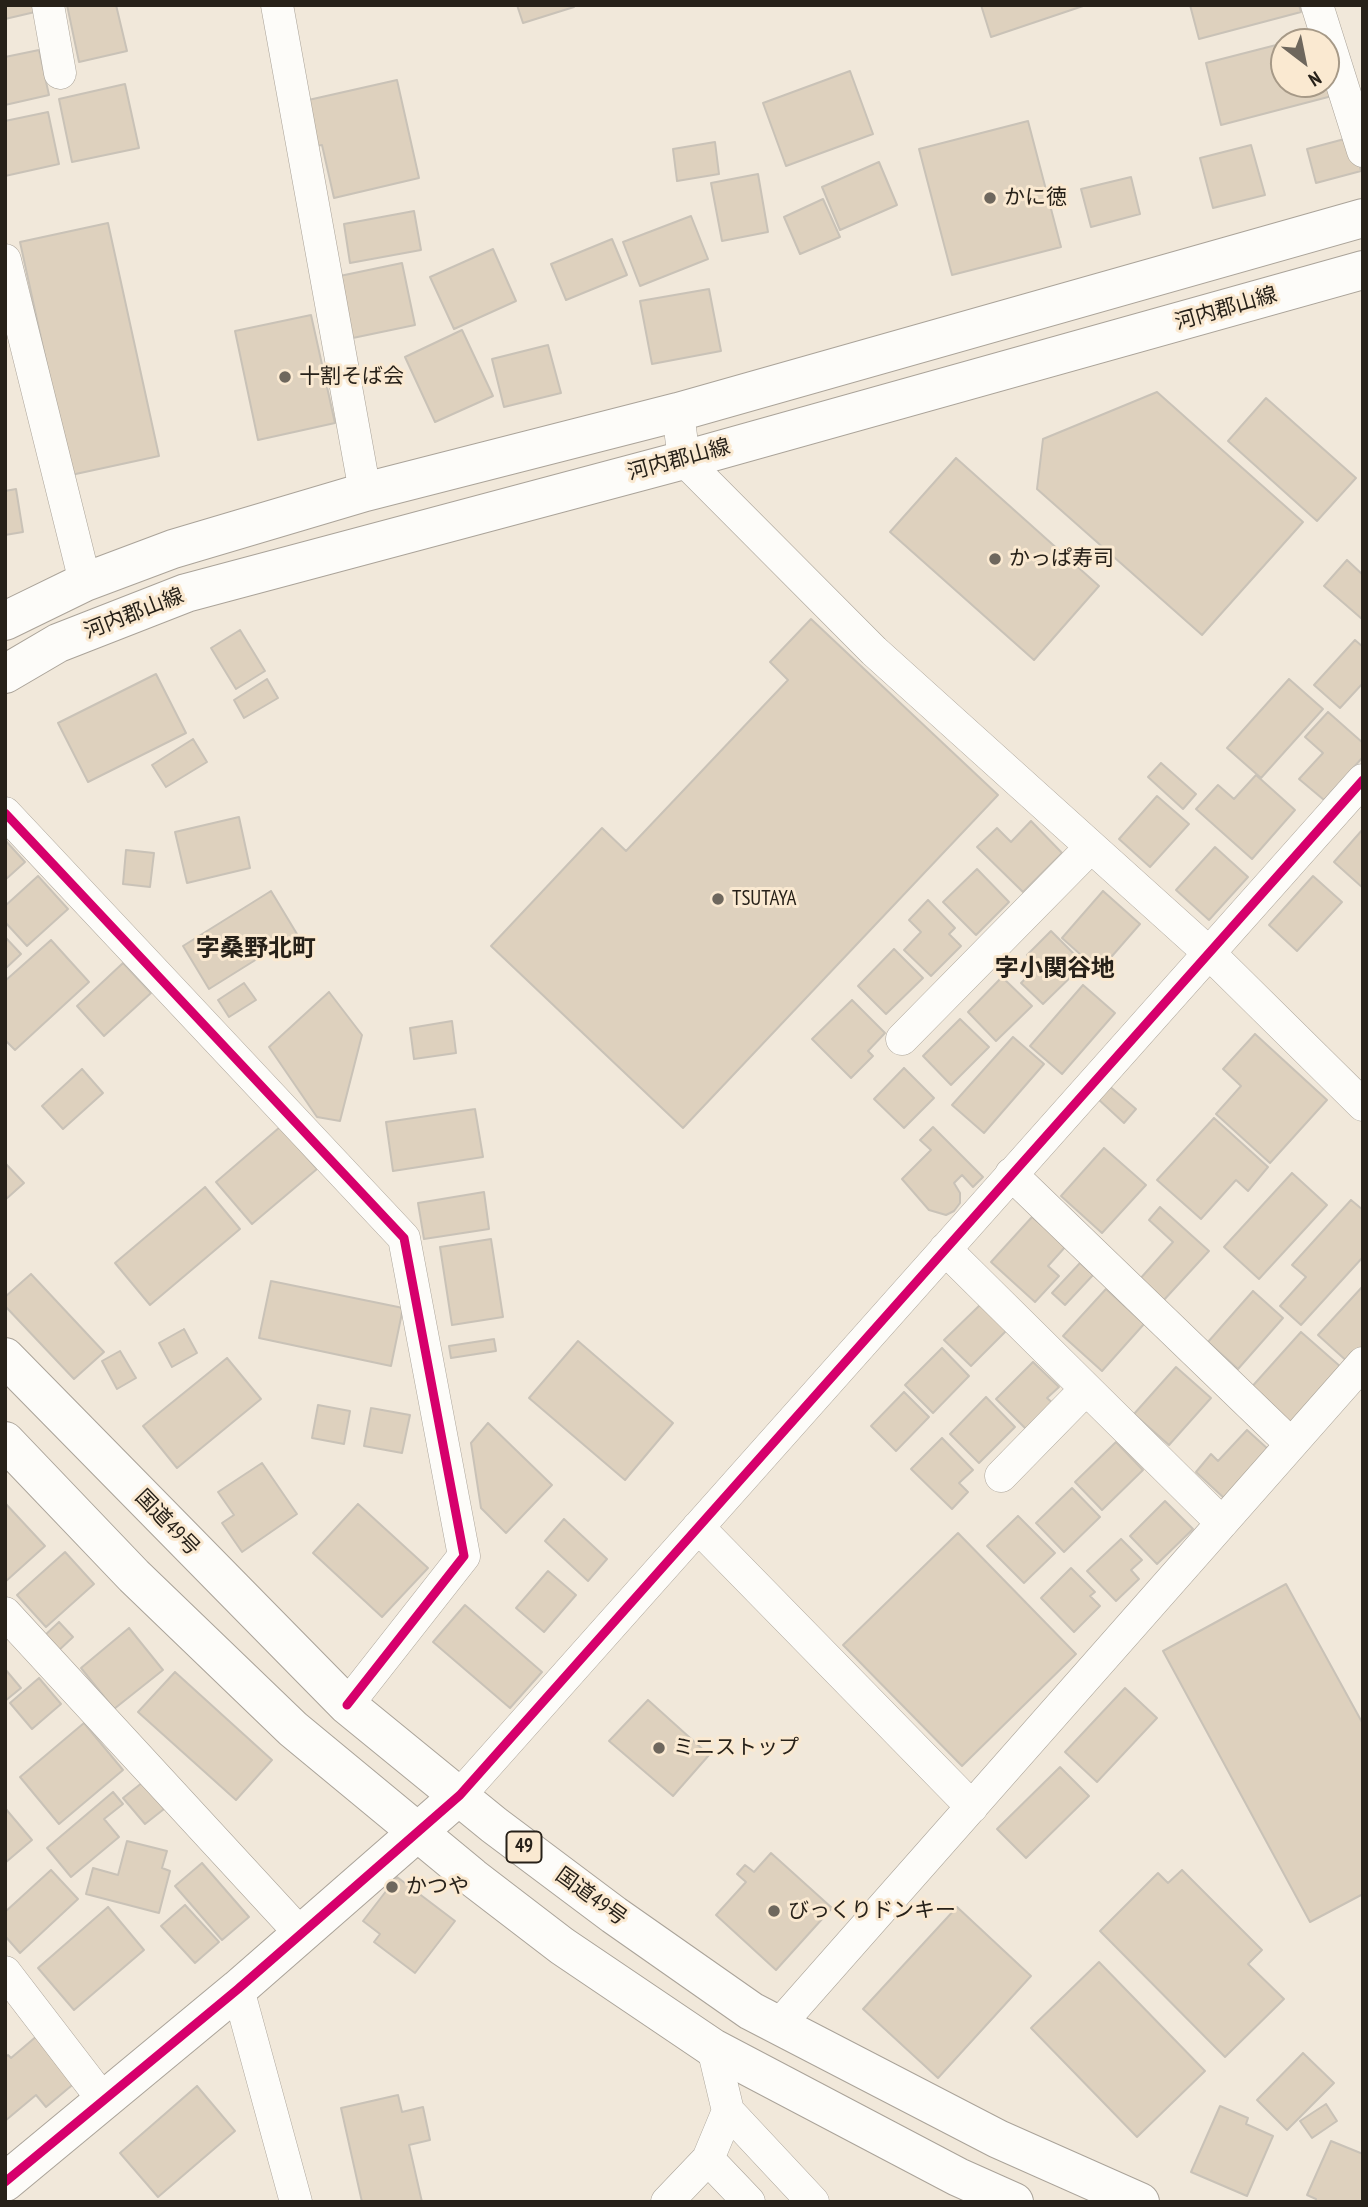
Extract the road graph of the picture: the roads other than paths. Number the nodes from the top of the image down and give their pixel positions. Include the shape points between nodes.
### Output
1 (48, 5) edge
2 (277, 5) edge
3 (1317, 5) edge
4 (60, 73) dead end
5 (1363, 152) edge
6 (1363, 218) edge
7 (5, 260) edge
8 (1363, 271) edge
9 (678, 412) junction
10 (684, 460) junction
11 (365, 492) junction
12 (85, 582) junction
13 (5, 621) edge
14 (5, 674) edge
15 (1363, 780) edge
16 (5, 813) edge
17 (1091, 847) junction
18 (1208, 952) junction
19 (902, 1039) dead end
20 (1363, 1105) edge
21 (1011, 1174) junction
22 (945, 1249) junction
23 (5, 1357) edge
24 (1363, 1363) edge
25 (1086, 1389) junction
26 (5, 1441) edge
27 (1291, 1444) junction
28 (1001, 1476) dead end
29 (1222, 1523) junction
30 (698, 1527) junction
31 (5, 1613) edge
32 (347, 1705) junction
33 (460, 1795) junction
34 (971, 1807) junction
35 (419, 1833) junction
36 (300, 1933) junction
37 (5, 1972) edge
38 (238, 1989) junction
39 (779, 2025) junction
40 (713, 2048) junction
41 (104, 2101) junction
42 (728, 2111) junction
43 (708, 2159) junction
44 (5, 2182) edge
45 (296, 2202) edge
46 (667, 2202) edge
47 (749, 2202) edge
48 (813, 2202) edge
49 (1014, 2202) edge
50 (1140, 2202) edge

1 - 4 street
2 - 11 street
3 - 5 street
6 - 9 main road
7 - 12 street
8 - 10 main road, 河内郡山線
9 - 10 street
9 - 11 main road
10 - 14 main road, 河内郡山線 via 186,593 58,643
10 - 17 street via 873,651
11 - 12 main road via 173,549
12 - 13 main road
15 - 18 street
16 - 32 street via 404,1238 464,1556
17 - 18 street
17 - 19 street
18 - 20 street
18 - 21 street
21 - 22 street
21 - 27 street
22 - 25 street
22 - 30 street
23 - 32 main road, 国道49号 / 49
24 - 27 street
25 - 28 street
25 - 29 street
26 - 35 main road via 208,1649 293,1729
27 - 29 street
29 - 34 street
30 - 33 street
30 - 34 street
31 - 36 street
32 - 33 main road, 国道49号 / 49
33 - 35 main road
33 - 39 main road, 国道49号 / 49 via 614,1915 751,2011
34 - 39 street
35 - 36 main road
35 - 40 main road via 562,1946
36 - 38 main road
37 - 41 street
38 - 41 main road
38 - 45 street
39 - 50 main road, 国道49号 / 49 via 998,2139
40 - 42 street
40 - 49 main road
41 - 44 main road
42 - 43 street
42 - 48 street
43 - 46 street
43 - 47 street

